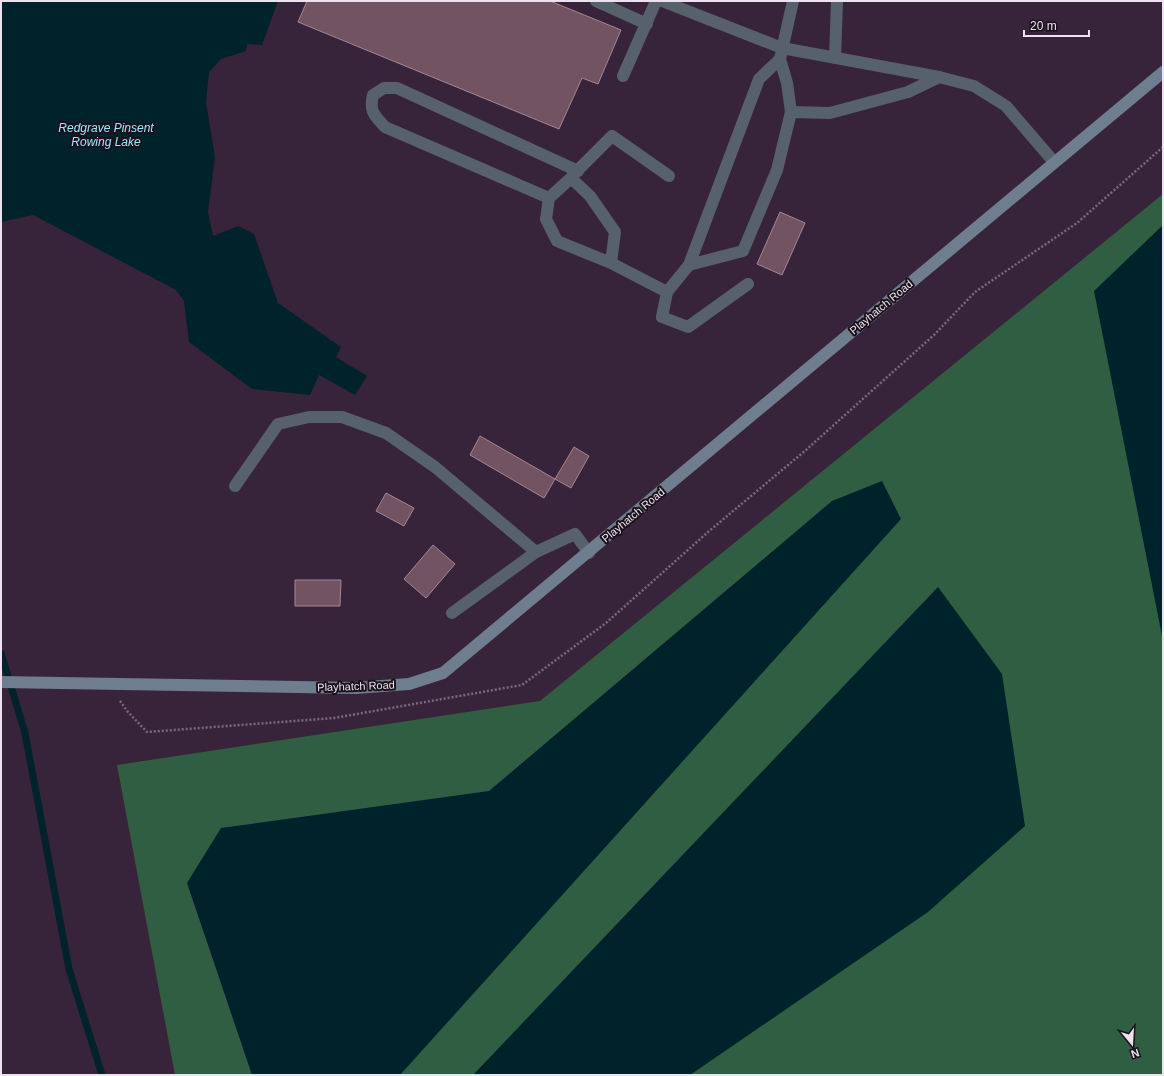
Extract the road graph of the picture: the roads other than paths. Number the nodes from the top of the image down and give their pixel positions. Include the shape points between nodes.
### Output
1 (596, 1) edge
2 (656, 1) edge
3 (662, 1) edge
4 (793, 1) edge
5 (837, 1) edge
6 (647, 24) junction
7 (781, 54) junction
8 (835, 58) junction
9 (1163, 72) edge
10 (623, 76) dead end
11 (939, 77) junction
12 (791, 112) junction
13 (1054, 162) junction
14 (575, 174) junction
15 (669, 176) dead end
16 (549, 198) junction
17 (611, 264) junction
18 (689, 265) junction
19 (748, 284) dead end
20 (666, 292) junction
21 (235, 486) dead end
22 (536, 552) junction
23 (589, 553) junction
24 (452, 614) dead end
25 (1, 682) edge

1 - 6 lane
2 - 6 lane
3 - 7 lane
4 - 7 lane
5 - 8 lane
6 - 10 lane
7 - 8 lane
7 - 12 lane
7 - 18 lane via 759,79
8 - 11 lane
9 - 13 main road, Playhatch Road
11 - 12 lane via 908,92 830,113
11 - 13 lane via 974,86 1006,106
12 - 18 lane via 777,170 743,251
13 - 23 main road, Playhatch Road
14 - 15 lane via 612,136
14 - 16 lane
14 - 16 lane via 397,88 384,88 373,95 370,107 385,127
14 - 17 lane via 615,232
16 - 17 lane via 546,219 557,241
17 - 20 lane
18 - 20 lane
19 - 20 lane via 688,327 662,317
21 - 22 lane via 278,424 308,417 342,417 386,433 423,458
22 - 23 lane via 575,534
22 - 24 lane
23 - 25 main road, Playhatch Road via 443,673 410,684 355,688

